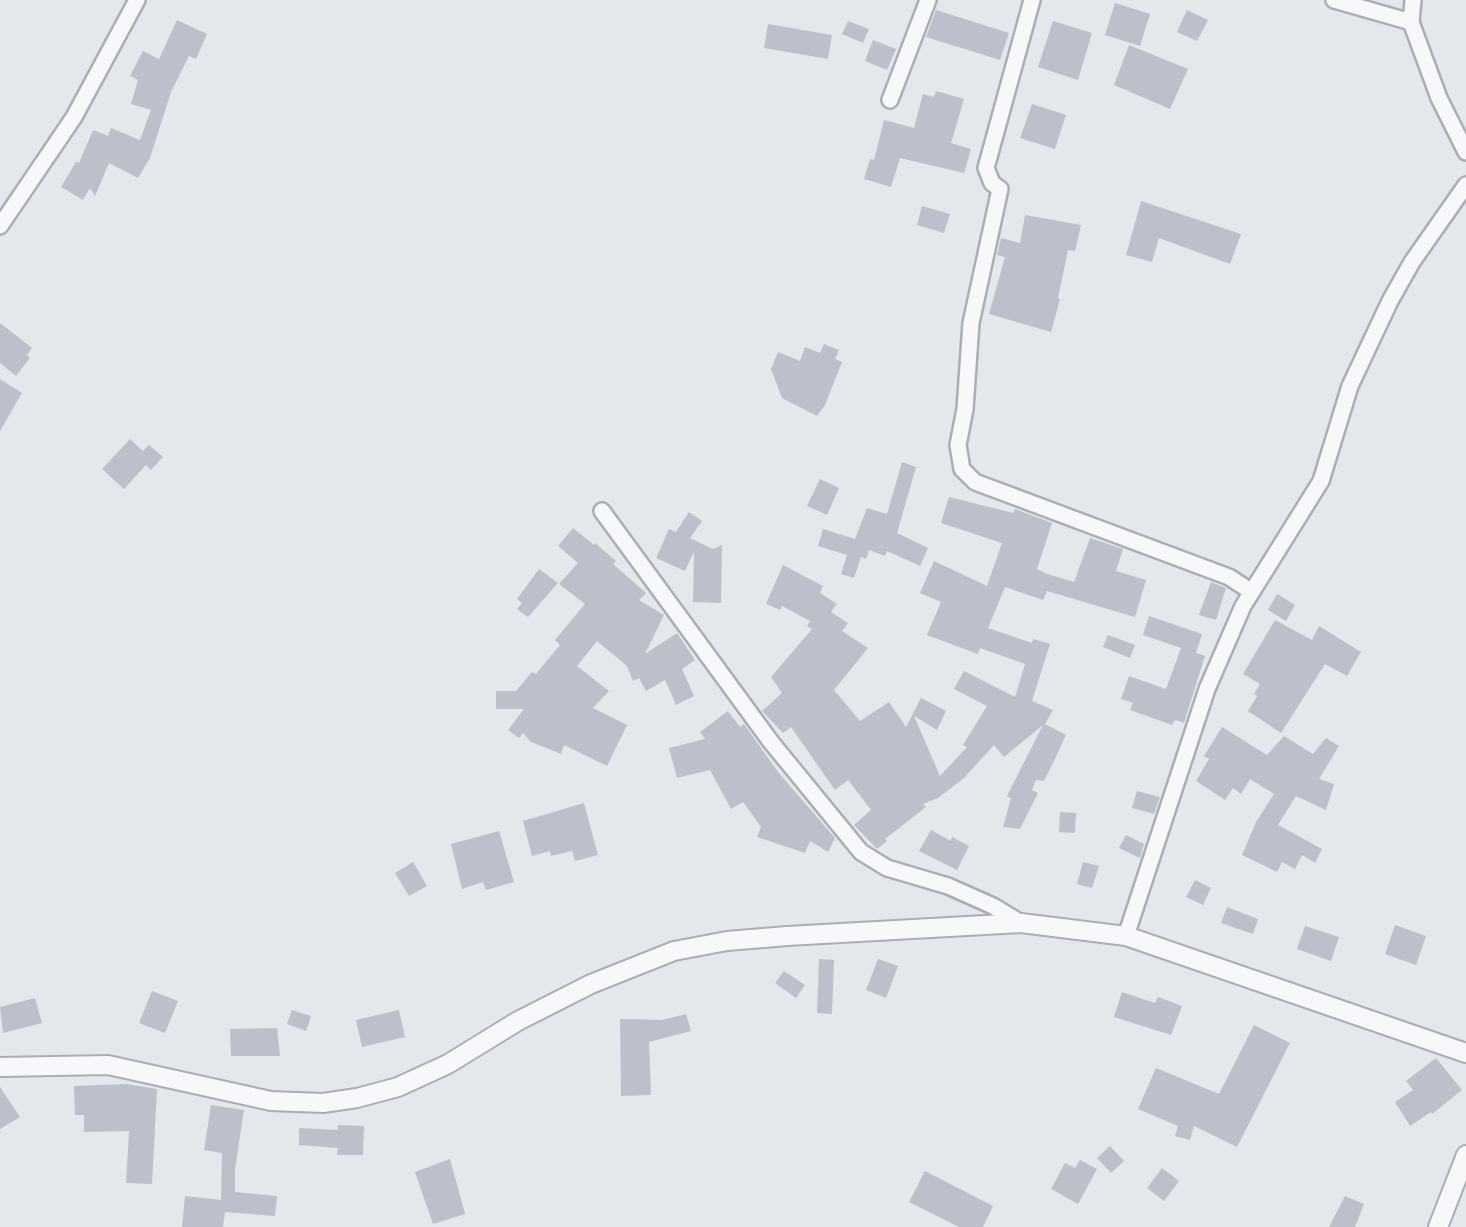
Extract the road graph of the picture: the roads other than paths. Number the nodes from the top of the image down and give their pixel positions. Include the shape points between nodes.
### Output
1 (137, 0) edge
2 (928, 0) edge
3 (1032, 0) edge
4 (1334, 0) edge
5 (1413, 0) edge
6 (1411, 22) junction
7 (890, 100) dead end
8 (1466, 152) edge
9 (1466, 185) edge
10 (0, 226) edge
11 (602, 511) dead end
12 (1252, 592) junction
13 (1021, 923) junction
14 (1126, 936) junction
15 (1466, 1054) edge
16 (0, 1067) edge
17 (1466, 1155) edge
18 (1438, 1227) edge

1 - 10 street via 74,117
2 - 7 street
3 - 12 street via 986,168 1000,189 971,323 958,445 962,469 974,482
4 - 6 street
5 - 6 street
6 - 8 street
9 - 12 street via 1390,301 1350,386 1321,481
11 - 13 street via 770,742 861,852
12 - 14 street via 1207,688
13 - 14 street
13 - 16 street via 727,941 674,952 591,984 398,1087 340,1101 272,1101 108,1065
14 - 15 street
17 - 18 street

